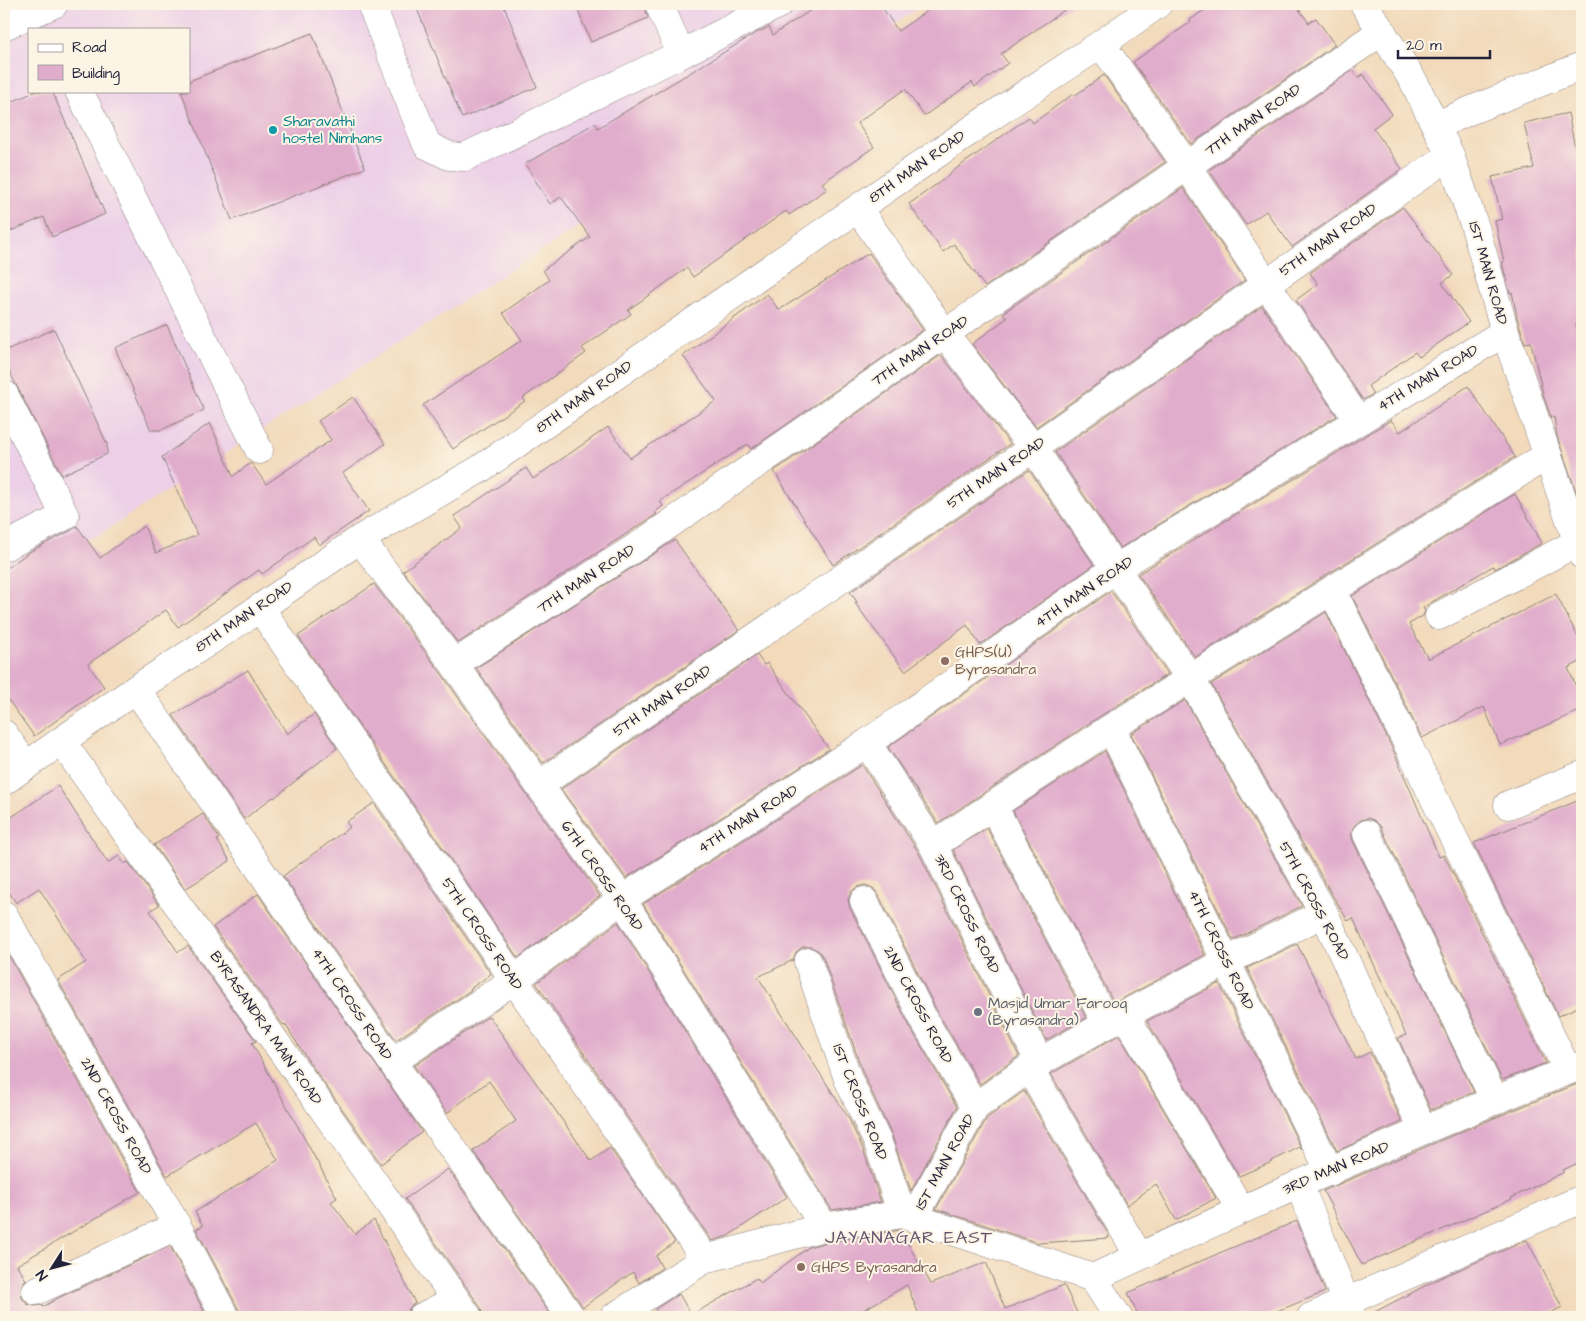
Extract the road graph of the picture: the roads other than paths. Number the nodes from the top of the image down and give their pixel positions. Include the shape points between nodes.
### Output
1 (371, 4) edge
2 (659, 4) edge
3 (779, 4) edge
4 (1158, 4) edge
5 (1364, 4) edge
6 (47, 14) edge
7 (6, 19) edge
8 (1382, 31) junction
9 (1101, 44) junction
10 (681, 54) junction
11 (1582, 66) edge
12 (80, 92) edge
13 (1436, 126) junction
14 (1450, 155) junction
15 (1187, 166) junction
16 (858, 209) junction
17 (1266, 283) junction
18 (1505, 332) junction
19 (945, 334) junction
20 (4, 394) edge
21 (1358, 420) junction
22 (1033, 448) junction
23 (259, 450) dead end
24 (1548, 455) junction
25 (360, 539) junction
26 (4, 547) edge
27 (1580, 548) edge
28 (1115, 568) junction
29 (1332, 590) junction
30 (260, 608) junction
31 (1439, 616) dead end
32 (454, 664) junction
33 (1190, 678) junction
34 (136, 689) junction
35 (1111, 728) junction
36 (4, 734) edge
37 (61, 740) junction
38 (867, 743) junction
39 (26, 766) junction
40 (1582, 775) edge
41 (4, 781) edge
42 (539, 785) junction
43 (1508, 804) dead end
44 (993, 806) junction
45 (1366, 834) dead end
46 (934, 845) junction
47 (622, 899) junction
48 (864, 901) dead end
49 (1324, 913) junction
50 (4, 915) edge
51 (808, 962) dead end
52 (1227, 962) junction
53 (514, 980) junction
54 (1116, 1020) junction
55 (392, 1062) junction
56 (1034, 1066) junction
57 (1575, 1068) edge
58 (1494, 1101) junction
59 (975, 1107) junction
60 (1423, 1130) junction
61 (1330, 1172) junction
62 (1299, 1184) junction
63 (1582, 1199) edge
64 (1241, 1210) junction
65 (908, 1215) junction
66 (177, 1226) junction
67 (824, 1227) junction
68 (1139, 1256) junction
69 (706, 1259) junction
70 (1092, 1278) junction
71 (36, 1291) dead end
72 (462, 1308) edge
73 (1349, 1309) edge
74 (225, 1317) edge
75 (422, 1317) edge
76 (571, 1317) edge
77 (614, 1317) edge
78 (1118, 1317) edge
79 (1311, 1317) edge

1 - 10 street via 427,145 449,156 465,158
2 - 10 street
3 - 10 street
4 - 9 street, 8TH MAIN ROAD
5 - 8 street, 1ST MAIN ROAD
6 - 7 street
8 - 13 street, 1ST MAIN ROAD via 1414,82
8 - 15 street, 7TH MAIN ROAD
9 - 15 street
9 - 16 street, 8TH MAIN ROAD
11 - 13 street
12 - 23 street
13 - 14 street, 1ST MAIN ROAD
14 - 17 street, 5TH MAIN ROAD
14 - 18 street, 1ST MAIN ROAD via 1476,230
15 - 17 street
15 - 19 street, 7TH MAIN ROAD
16 - 19 street, 5TH CROSS ROAD
16 - 25 street, 8TH MAIN ROAD via 480,468
17 - 21 street
17 - 22 street, 5TH MAIN ROAD
18 - 21 street, 4TH MAIN ROAD
18 - 24 street, 1ST MAIN ROAD
19 - 22 street, 5TH CROSS ROAD
19 - 32 street, 7TH MAIN ROAD via 641,544
20 - 26 street via 65,516
21 - 28 street, 4TH MAIN ROAD
22 - 28 street, 5TH CROSS ROAD
22 - 42 street, 5TH MAIN ROAD
24 - 27 street, 1ST MAIN ROAD
24 - 29 street
25 - 30 street, 8TH MAIN ROAD
25 - 32 street, 6TH CROSS ROAD
27 - 31 street
28 - 33 street, 5TH CROSS ROAD
28 - 38 street, 4TH MAIN ROAD
29 - 33 street
29 - 57 street
30 - 34 street, 8TH MAIN ROAD
30 - 53 street, 5TH CROSS ROAD
32 - 42 street, 6TH CROSS ROAD
33 - 35 street
33 - 49 street, 5TH CROSS ROAD
34 - 37 street, 8TH MAIN ROAD
34 - 55 street, 4TH CROSS ROAD
35 - 44 street
35 - 52 street, 4TH CROSS ROAD
36 - 39 street
37 - 39 street, 8TH MAIN ROAD
37 - 72 street, BYRASANDRA MAIN ROAD
38 - 46 street, 3RD CROSS ROAD
38 - 47 street, 4TH MAIN ROAD
39 - 41 street, 8TH MAIN ROAD
40 - 43 street
42 - 47 street, 6TH CROSS ROAD
44 - 46 street
44 - 54 street
45 - 58 street
46 - 56 street, 3RD CROSS ROAD
47 - 53 street, 4TH MAIN ROAD
47 - 67 street, 6TH CROSS ROAD
48 - 59 street, 2ND CROSS ROAD via 924,1020
49 - 52 street
49 - 60 street, 5TH CROSS ROAD
50 - 66 street, 2ND CROSS ROAD
51 - 65 street, 1ST CROSS ROAD via 848,1079
52 - 54 street
52 - 61 street, 4TH CROSS ROAD
53 - 55 street, 4TH MAIN ROAD
53 - 69 street, 5TH CROSS ROAD
54 - 56 street
54 - 64 street
55 - 76 street, 4TH CROSS ROAD
56 - 59 street
56 - 68 street, 3RD CROSS ROAD
57 - 58 street, 3RD MAIN ROAD
58 - 60 street, 3RD MAIN ROAD
59 - 65 street, 1ST MAIN ROAD
60 - 61 street, 3RD MAIN ROAD
61 - 62 street, 3RD MAIN ROAD
62 - 64 street, 3RD MAIN ROAD
62 - 73 street
63 - 73 street
64 - 68 street, 3RD MAIN ROAD
65 - 67 street
65 - 70 street
66 - 71 street
66 - 74 street, 2ND CROSS ROAD
67 - 69 street
68 - 70 street, 3RD MAIN ROAD
69 - 77 street
70 - 78 street
72 - 75 street
73 - 79 street

